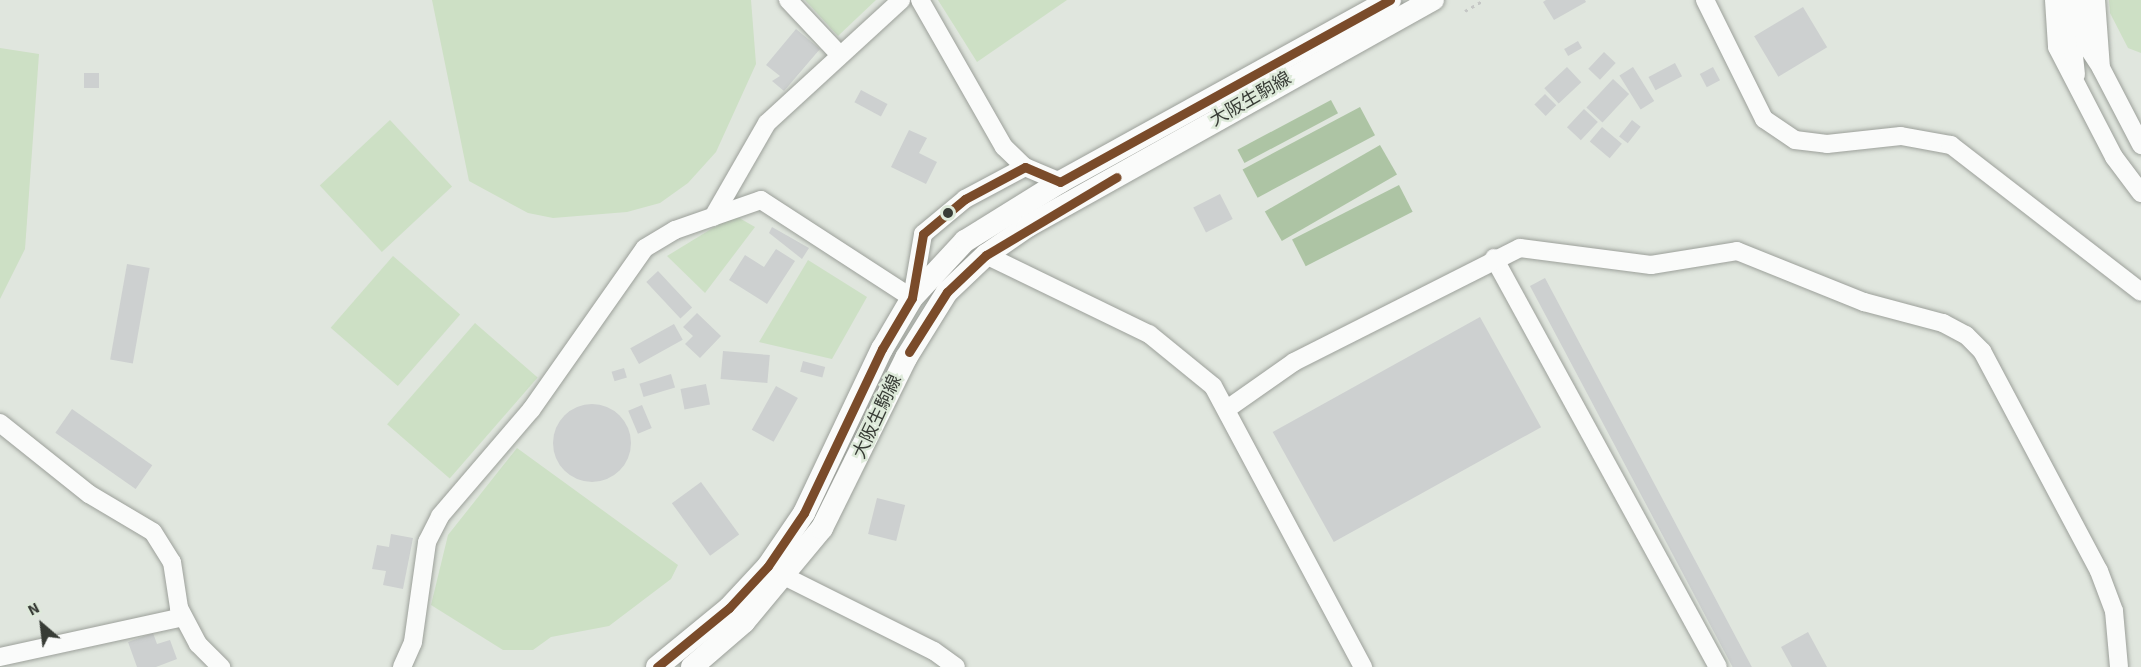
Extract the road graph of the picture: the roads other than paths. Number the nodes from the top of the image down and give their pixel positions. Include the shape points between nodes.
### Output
1 (788, 0) edge
2 (901, 0) edge
3 (920, 0) edge
4 (1390, 0) edge
5 (1433, 0) edge
6 (1705, 0) edge
7 (2054, 0) edge
8 (2068, 0) edge
9 (2080, 0) edge
10 (2096, 0) edge
11 (838, 53) junction
12 (2101, 68) junction
13 (2077, 82) junction
14 (2141, 145) edge
15 (1025, 167) junction
16 (1060, 182) junction
17 (2141, 193) edge
18 (713, 217) junction
19 (986, 255) junction
20 (1494, 258) junction
21 (2141, 292) edge
22 (912, 298) junction
23 (1227, 409) junction
24 (0, 423) edge
25 (786, 577) junction
26 (183, 617) junction
27 (0, 657) edge
28 (221, 667) edge
29 (402, 667) edge
30 (657, 667) edge
31 (692, 667) edge
32 (956, 667) edge
33 (1363, 667) edge
34 (1718, 667) edge
35 (2119, 667) edge

1 - 11 street
2 - 11 street
3 - 15 street via 1004,147
4 - 16 main road, 大阪生駒線
5 - 19 main road, 大阪生駒線 via 1028,226
6 - 21 street via 1764,119 1795,140 1827,144 1901,136 1951,145
7 - 13 street via 2057,47
8 - 13 street
9 - 12 street via 2085,43
10 - 12 street
11 - 18 street via 767,123
12 - 14 street
13 - 17 street via 2114,157
15 - 16 street
15 - 22 street via 964,199 923,234
16 - 22 main road, 大阪生駒線 via 965,241
18 - 22 street via 761,200
18 - 29 street via 675,230 645,248 628,265 531,410 440,516 427,542 413,642
19 - 23 street via 1149,334 1213,386
19 - 25 main road, 大阪生駒線 via 947,292 906,357 854,470 822,528
20 - 23 street via 1294,362
20 - 34 street
20 - 35 street via 1520,248 1548,248 1651,266 1737,251 1864,302 1966,335 1982,351 2099,571 2114,611
22 - 30 main road, 大阪生駒線 via 882,349 804,513 768,566 729,608
23 - 33 street
24 - 26 street via 89,494 153,532 172,562
25 - 31 main road, 大阪生駒線 via 744,622
25 - 32 street via 934,651
26 - 27 street
26 - 28 street via 198,644

